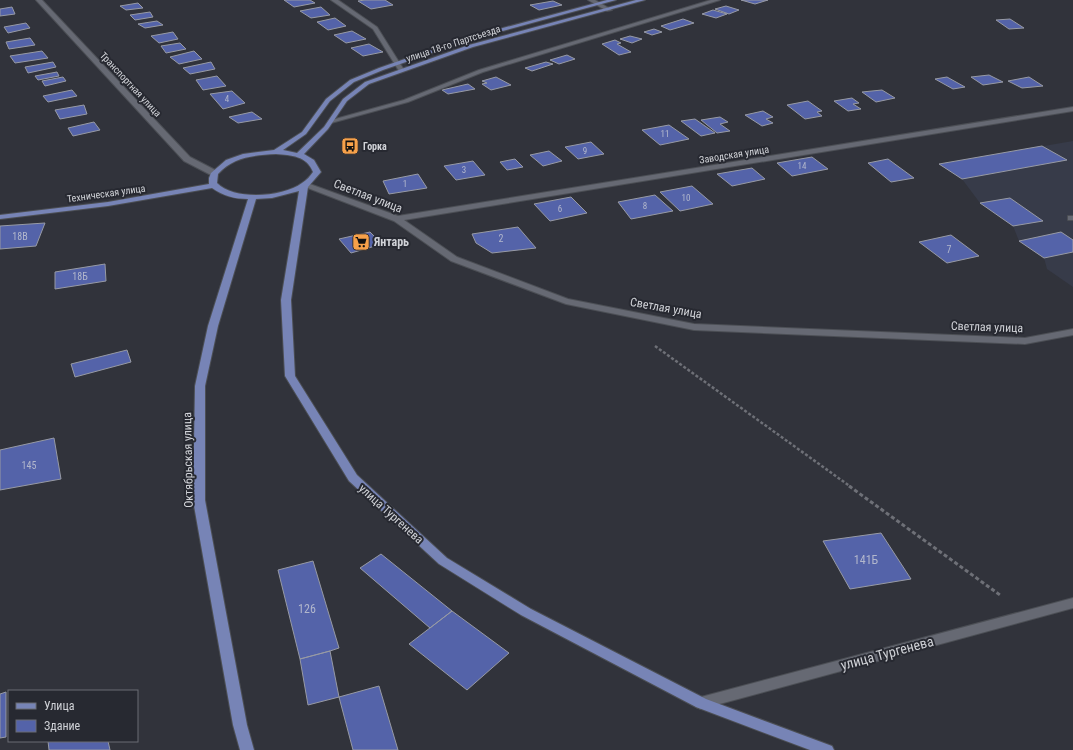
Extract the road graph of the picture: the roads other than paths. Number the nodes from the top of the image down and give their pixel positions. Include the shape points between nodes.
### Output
1 (39, 0) edge
2 (334, 0) edge
3 (590, 0) edge
4 (613, 0) edge
5 (642, 0) edge
6 (717, 0) edge
7 (599, 4) junction
8 (608, 10) junction
9 (398, 63) junction
10 (401, 70) junction
11 (1073, 109) edge
12 (331, 121) junction
13 (276, 152) junction
14 (299, 155) junction
15 (214, 173) junction
16 (214, 185) junction
17 (304, 185) junction
18 (253, 197) junction
19 (0, 217) edge
20 (398, 219) junction
21 (1073, 332) edge
22 (1073, 603) edge
23 (701, 703) junction
24 (247, 750) edge
25 (827, 750) edge

1 - 15 street, Транспортная улица via 187,159
2 - 9 street via 375,28
3 - 7 street
4 - 7 main road, улица 18-го Партсъезда
5 - 8 main road, улица 18-го Партсъезда
6 - 12 street via 481,71 406,101
7 - 8 street
7 - 9 main road, улица 18-го Партсъезда via 464,40
8 - 10 main road, улица 18-го Партсъезда via 471,46
9 - 10 street
9 - 13 main road, улица 18-го Партсъезда via 352,81 328,100 304,133
10 - 12 main road, улица 18-го Партсъезда via 366,83 344,100
11 - 20 street, Заводская улица
12 - 14 main road, улица 18-го Партсъезда
13 - 14 main road
13 - 15 main road via 238,158 220,166
14 - 17 main road via 309,159 317,172 313,179
15 - 16 main road
16 - 18 main road via 228,194
16 - 19 main road, Техническая улица via 108,204
17 - 18 main road via 281,194
17 - 20 street, Светлая улица
17 - 23 main road, улица Тургенева via 286,300 290,376 353,478 444,561 526,612
18 - 24 main road, Октябрьская улица via 213,326 200,386 199,500 240,725
20 - 21 street, Светлая улица via 454,259 566,301 694,327 1025,341
22 - 23 street, улица Тургенева
23 - 25 main road, улица Тургенева

